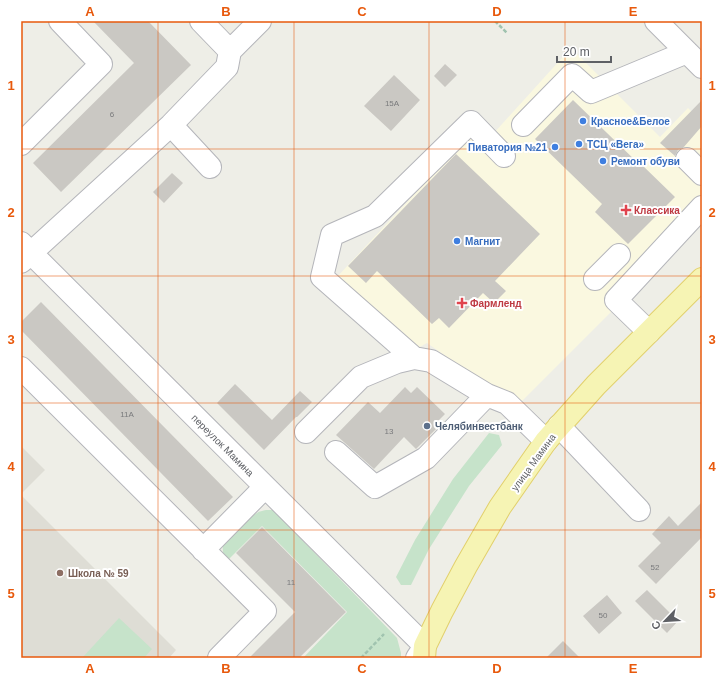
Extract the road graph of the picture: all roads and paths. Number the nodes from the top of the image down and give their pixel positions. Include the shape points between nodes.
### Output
1 (60, 21) edge
2 (201, 21) edge
3 (260, 21) edge
4 (495, 21) edge
5 (656, 21) edge
6 (507, 33) dead end
7 (230, 50) junction
8 (694, 60) edge
9 (171, 125) junction
10 (523, 125) dead end
11 (21, 144) edge
12 (504, 156) dead end
13 (687, 159) dead end
14 (210, 167) dead end
15 (702, 174) edge
16 (702, 207) edge
17 (24, 252) edge
18 (619, 255) dead end
19 (595, 279) dead end
20 (702, 279) edge
21 (649, 332) junction
22 (414, 358) junction
23 (21, 368) edge
24 (487, 395) junction
25 (306, 432) dead end
26 (553, 434) junction
27 (336, 452) dead end
28 (265, 487) junction
29 (638, 510) dead end
30 (203, 550) junction
31 (398, 620) junction
32 (422, 654) edge
33 (220, 658) edge
34 (361, 658) edge

1 - 11 street via 101,64
2 - 7 street
3 - 7 street
4 - 6 path
5 - 8 street
7 - 9 street via 227,67
8 - 10 street via 590,92 572,75
9 - 14 street
9 - 17 street
12 - 22 street via 471,122 375,216 332,236 322,277
13 - 15 street
16 - 21 street via 616,300
17 - 28 street, переулок Мамина
18 - 19 street
20 - 21 main road, улица Мамина
21 - 26 main road, улица Мамина via 596,385
22 - 24 street via 430,361
22 - 25 street via 361,377
23 - 30 street
24 - 26 street via 507,403
24 - 27 street via 426,458 375,487
26 - 29 street
26 - 32 main road, улица Мамина via 500,507 442,611
28 - 30 street
28 - 31 street, переулок Мамина
30 - 33 street via 264,611
31 - 32 street, переулок Мамина
31 - 34 path

